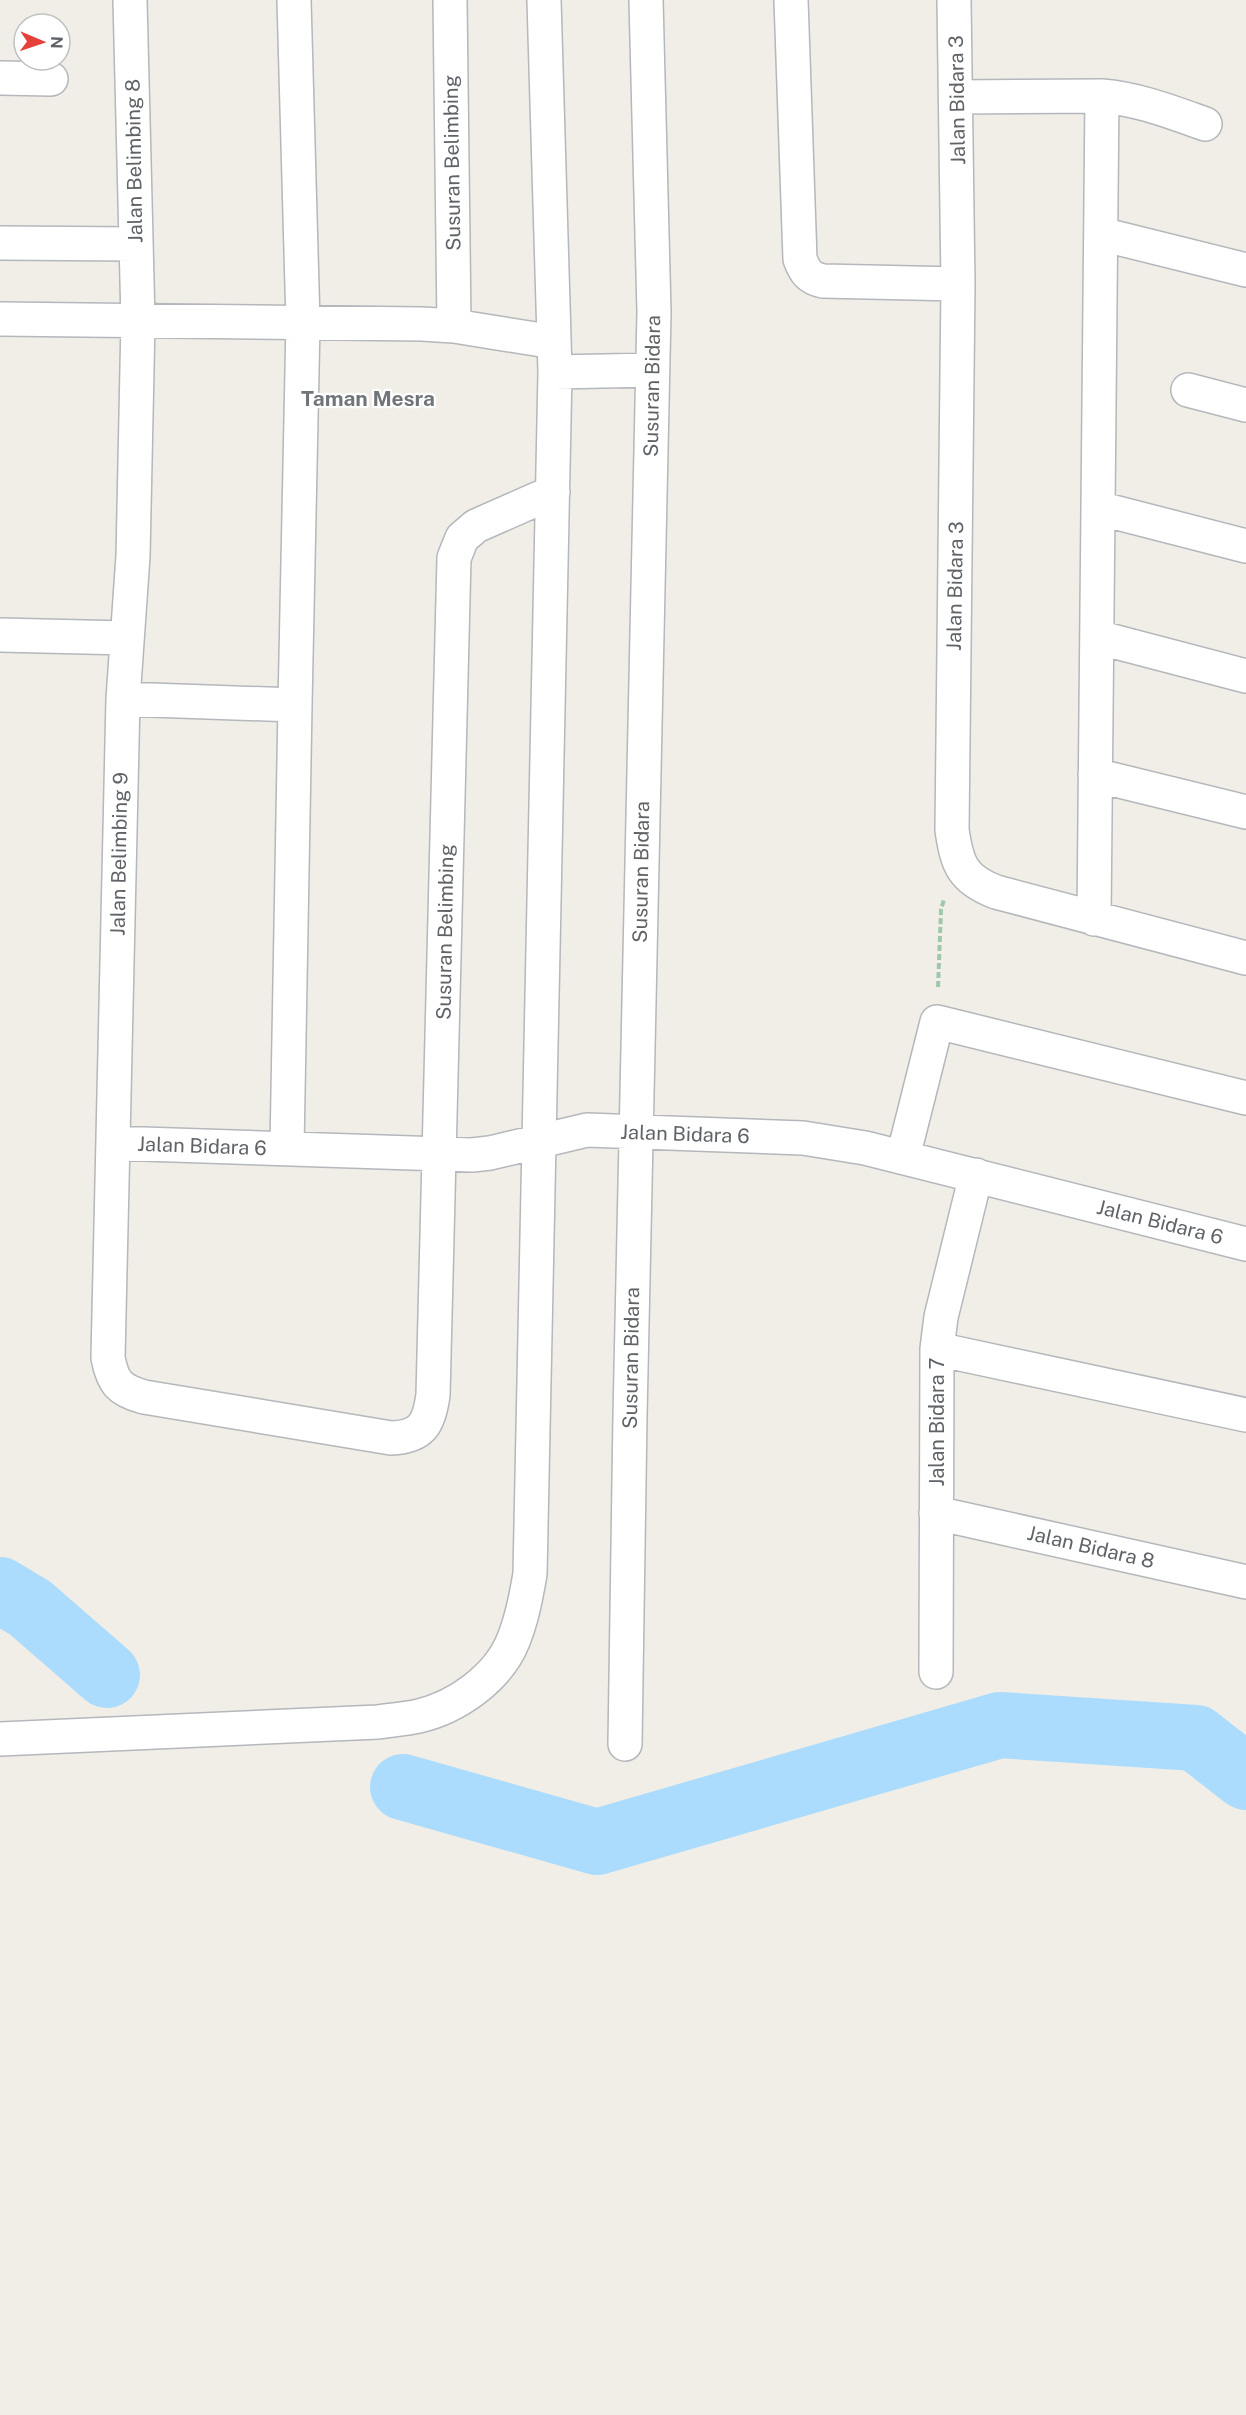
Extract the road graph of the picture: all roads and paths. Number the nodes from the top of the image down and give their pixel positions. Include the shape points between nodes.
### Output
1 (130, 0) edge
2 (294, 0) edge
3 (450, 0) edge
4 (544, 0) edge
5 (646, 0) edge
6 (791, 0) edge
7 (954, 0) edge
8 (0, 78) edge
9 (51, 79) dead end
10 (1102, 96) junction
11 (957, 97) junction
12 (1205, 124) dead end
13 (1101, 234) junction
14 (0, 243) edge
15 (136, 244) junction
16 (1246, 270) edge
17 (958, 284) junction
18 (0, 319) edge
19 (138, 321) junction
20 (303, 323) junction
21 (454, 326) junction
22 (555, 357) junction
23 (652, 370) junction
24 (1188, 390) dead end
25 (1246, 405) edge
26 (553, 492) junction
27 (1098, 508) junction
28 (1246, 546) edge
29 (0, 635) edge
30 (1097, 637) junction
31 (127, 638) junction
32 (1246, 676) edge
33 (123, 699) junction
34 (295, 705) junction
35 (1095, 775) junction
36 (1246, 812) edge
37 (963, 872) junction
38 (1094, 919) junction
39 (1246, 958) edge
40 (937, 1022) junction
41 (1246, 1098) edge
42 (636, 1132) junction
43 (540, 1141) junction
44 (113, 1143) junction
45 (287, 1148) junction
46 (439, 1154) junction
47 (903, 1157) junction
48 (976, 1175) junction
49 (1246, 1244) edge
50 (937, 1349) junction
51 (1246, 1414) edge
52 (422, 1428) joint
53 (936, 1513) junction
54 (1246, 1582) edge
55 (936, 1672) dead end
56 (0, 1739) edge
57 (625, 1744) dead end

1 - 15 street, Jalan Belimbing 8
2 - 20 street
3 - 21 street, Susuran Belimbing
4 - 22 street
5 - 23 street, Susuran Bidara
6 - 17 street via 800,259 804,271 823,281
7 - 11 street, Jalan Bidara 3
8 - 9 street
10 - 11 street
10 - 12 street via 1137,101
10 - 13 street
11 - 17 street, Jalan Bidara 3
13 - 16 street
13 - 27 street
14 - 15 street
15 - 19 street, Jalan Belimbing 8
17 - 37 street, Jalan Bidara 3 via 952,830
18 - 19 street
19 - 20 street
19 - 31 street, Jalan Belimbing 9 via 133,556
20 - 21 street
20 - 34 street
21 - 22 street
22 - 23 street
22 - 26 street
23 - 42 street, Susuran Bidara
24 - 25 street
26 - 43 street
26 - 46 street, Susuran Belimbing via 476,526 462,538 454,558
27 - 28 street
27 - 30 street
29 - 31 street
30 - 32 street
30 - 35 street
31 - 33 street, Jalan Belimbing 9
33 - 34 street
33 - 44 street, Jalan Belimbing 9
34 - 45 street
35 - 36 street
35 - 38 street
37 - 38 street via 978,886
37 - 40 path via 946,894 941,909
38 - 39 street
40 - 41 street
40 - 47 street
42 - 43 street, Jalan Bidara 6 via 587,1130
42 - 47 street, Jalan Bidara 6 via 803,1138
42 - 57 street, Susuran Bidara
43 - 46 street, Jalan Bidara 6 via 481,1155
43 - 56 street via 530,1574 513,1643 489,1677 457,1702 420,1716 378,1722
44 - 45 street, Jalan Bidara 6
44 - 52 street, Jalan Belimbing 9 via 108,1358 117,1384 144,1397 392,1438 409,1437
45 - 46 street, Jalan Bidara 6
46 - 52 street, Susuran Belimbing via 434,1395 431,1413
47 - 48 street, Jalan Bidara 6
48 - 49 street, Jalan Bidara 6
48 - 50 street, Jalan Bidara 7 via 941,1317
50 - 51 street
50 - 53 street, Jalan Bidara 7
53 - 54 street, Jalan Bidara 8
53 - 55 street, Jalan Bidara 7

